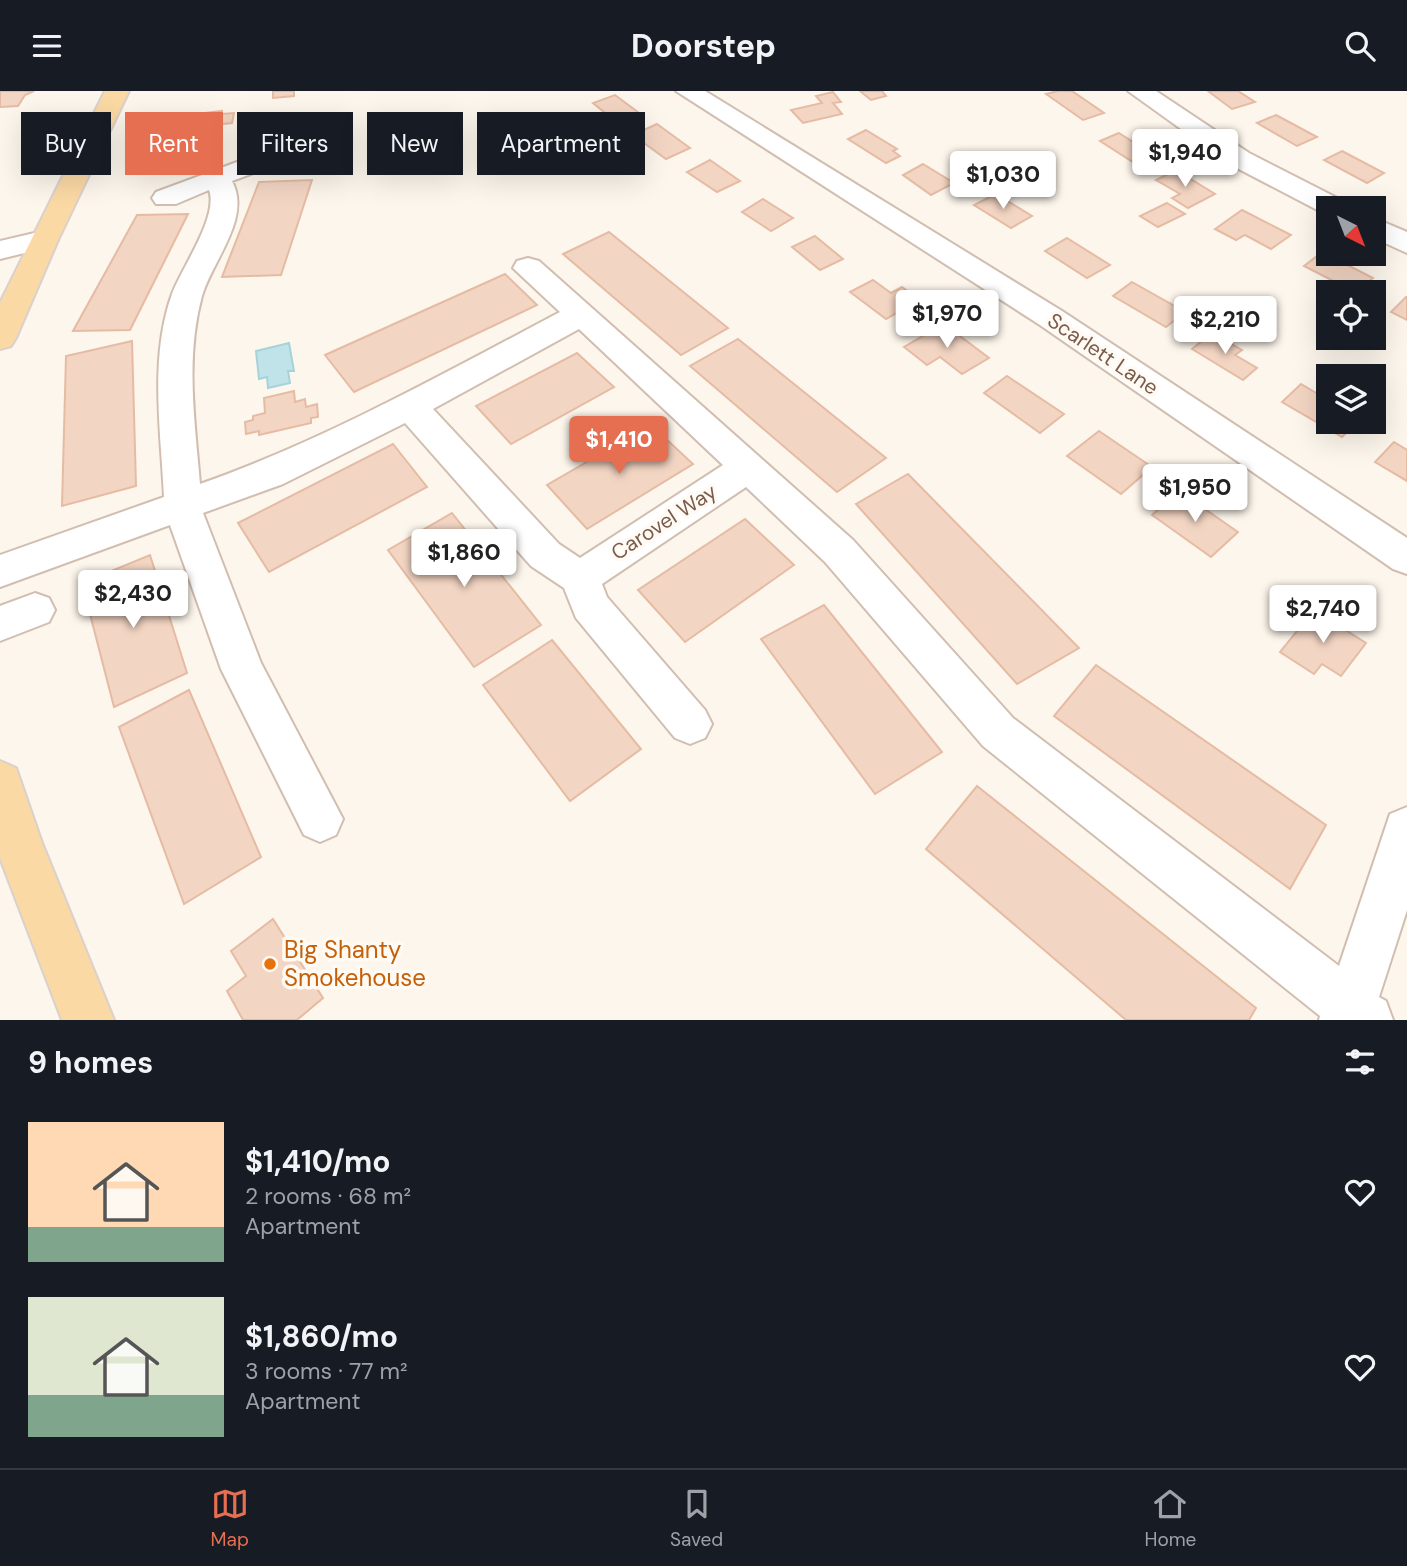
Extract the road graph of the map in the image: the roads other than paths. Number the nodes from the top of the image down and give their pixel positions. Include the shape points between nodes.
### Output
1 (117, 91) edge
2 (1140, 91) edge
3 (699, 93) edge
4 (237, 170) edge
5 (216, 178) junction
6 (166, 198) dead end
7 (1316, 198) edge
8 (1386, 233) edge
9 (43, 240) junction
10 (1407, 244) edge
11 (0, 250) edge
12 (528, 268) dead end
13 (582, 314) junction
14 (0, 338) edge
15 (410, 405) junction
16 (749, 466) junction
17 (183, 508) junction
18 (1407, 558) edge
19 (0, 571) edge
20 (580, 578) junction
21 (690, 724) dead end
22 (0, 783) edge
23 (320, 820) dead end
24 (1407, 830) edge
25 (1354, 1015) edge
26 (88, 1020) edge

1 - 9 main road
2 - 7 street via 1240,159
3 - 18 street, Scarlett Lane via 1051,319
4 - 5 street
5 - 6 street
5 - 17 street via 225,194 224,212 187,294 176,339
8 - 10 street
9 - 11 street
9 - 14 main road
12 - 13 street
13 - 15 street
13 - 16 street
15 - 17 street via 270,474
15 - 20 street via 545,555
16 - 20 street, Carovel Way
16 - 25 street via 861,575 998,732
17 - 19 street
17 - 23 street via 242,669
20 - 21 street via 590,605
22 - 26 main road via 18,843
24 - 25 street

